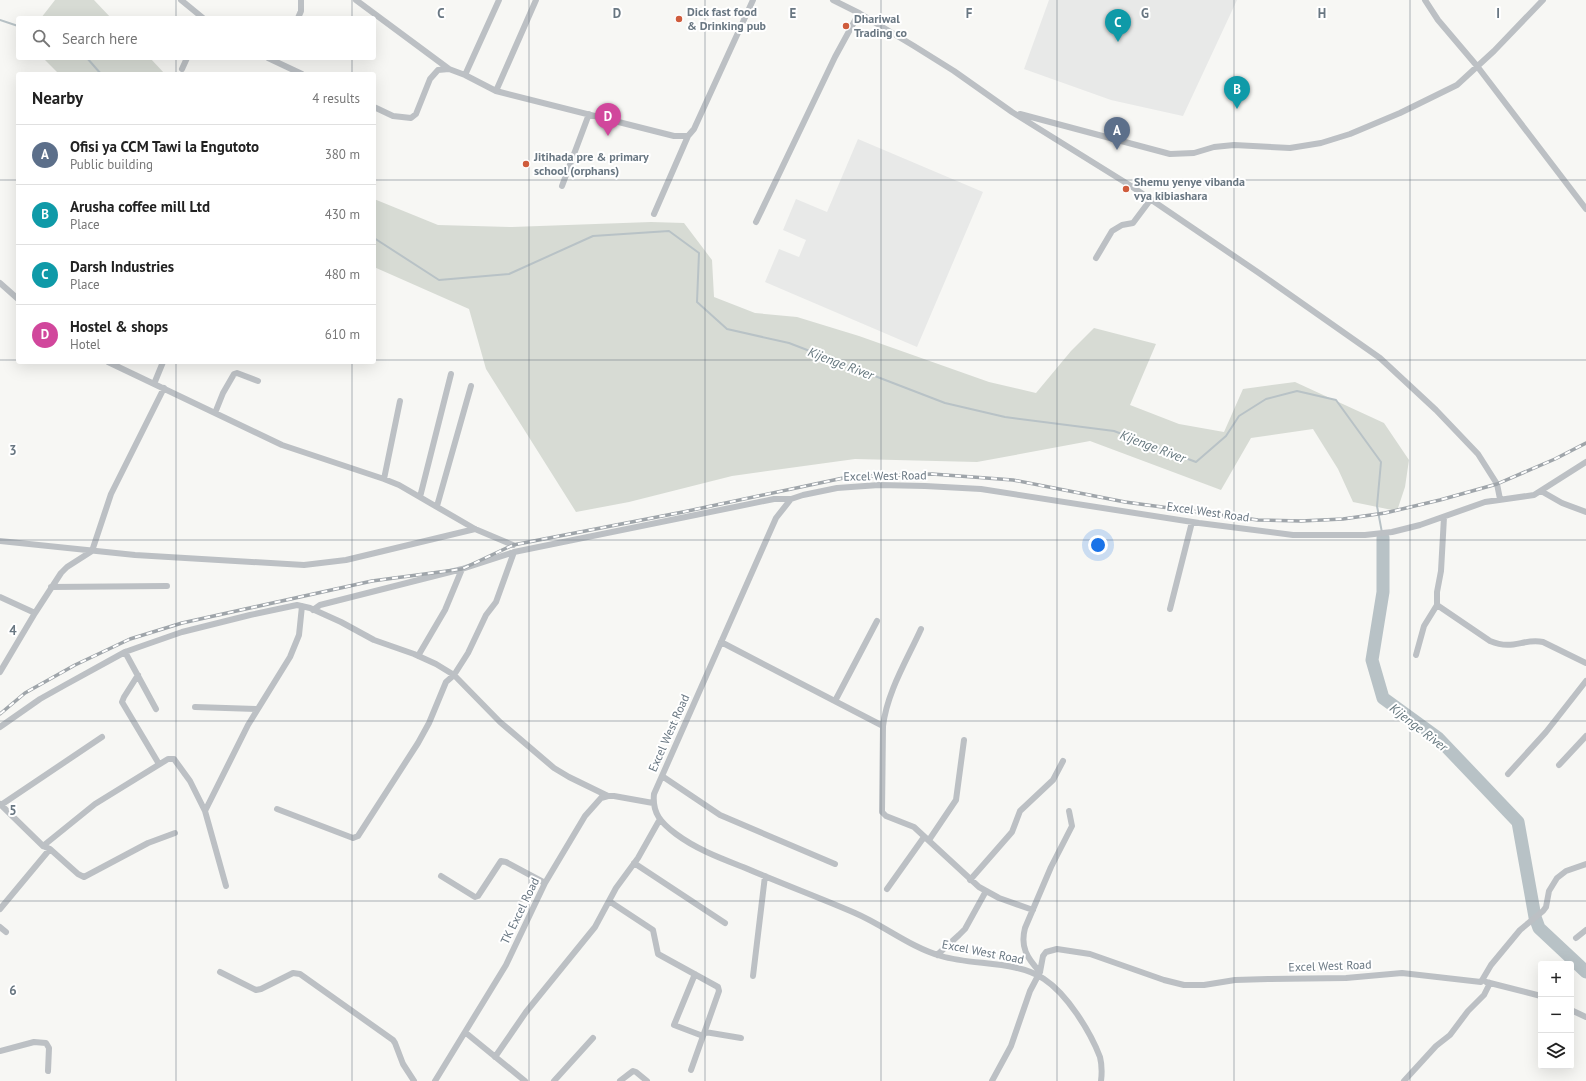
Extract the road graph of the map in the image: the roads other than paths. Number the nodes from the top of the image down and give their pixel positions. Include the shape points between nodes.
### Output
1 (181, 0) edge
2 (301, 0) edge
3 (356, 0) edge
4 (499, 0) edge
5 (536, 0) edge
6 (753, 0) edge
7 (833, 0) edge
8 (1424, 0) edge
9 (1542, 0) edge
10 (859, 13) junction
11 (201, 16) edge
12 (299, 16) edge
13 (186, 60) edge
14 (272, 60) edge
15 (1477, 66) junction
16 (182, 68) dead end
17 (449, 69) junction
18 (298, 72) edge
19 (465, 75) junction
20 (496, 91) junction
21 (376, 108) edge
22 (1012, 112) junction
23 (589, 114) junction
24 (688, 136) junction
25 (562, 186) dead end
26 (1151, 199) junction
27 (1586, 210) edge
28 (654, 214) dead end
29 (756, 222) dead end
30 (1096, 258) dead end
31 (0, 284) edge
32 (16, 297) edge
33 (112, 364) edge
34 (162, 364) edge
35 (451, 374) dead end
36 (258, 381) dead end
37 (154, 384) junction
38 (471, 386) dead end
39 (164, 388) junction
40 (400, 401) dead end
41 (215, 413) junction
42 (1586, 462) edge
43 (384, 479) junction
44 (1541, 491) junction
45 (420, 497) junction
46 (791, 499) junction
47 (1500, 499) junction
48 (437, 506) junction
49 (1586, 512) edge
50 (1444, 517) junction
51 (1192, 522) junction
52 (475, 529) junction
53 (0, 541) edge
54 (514, 549) junction
55 (92, 551) junction
56 (462, 569) junction
57 (167, 586) dead end
58 (51, 587) junction
59 (0, 597) edge
60 (1437, 605) junction
61 (302, 606) junction
62 (1170, 609) dead end
63 (313, 610) junction
64 (35, 613) junction
65 (877, 621) dead end
66 (921, 630) dead end
67 (721, 642) junction
68 (125, 652) junction
69 (1416, 655) dead end
70 (418, 656) junction
71 (1586, 663) edge
72 (0, 672) edge
73 (138, 675) junction
74 (454, 675) junction
75 (1586, 681) edge
76 (836, 701) junction
77 (195, 708) dead end
78 (156, 709) dead end
79 (257, 709) junction
80 (884, 726) junction
81 (0, 727) edge
82 (1586, 736) edge
83 (102, 737) dead end
84 (964, 740) dead end
85 (1063, 761) dead end
86 (159, 764) junction
87 (1559, 765) dead end
88 (1508, 774) dead end
89 (662, 776) junction
90 (608, 796) junction
91 (653, 803) junction
92 (0, 804) edge
93 (277, 809) dead end
94 (205, 811) junction
95 (1069, 811) dead end
96 (660, 819) junction
97 (175, 833) dead end
98 (926, 838) junction
99 (43, 846) junction
100 (50, 849) junction
101 (634, 863) junction
102 (835, 864) dead end
103 (1586, 864) edge
104 (441, 876) dead end
105 (765, 876) junction
106 (970, 880) junction
107 (545, 883) junction
108 (226, 886) dead end
109 (887, 888) dead end
110 (986, 891) junction
111 (609, 901) junction
112 (0, 909) edge
113 (1032, 910) junction
114 (726, 922) dead end
115 (0, 927) edge
116 (1586, 930) edge
117 (6, 932) dead end
118 (1576, 938) dead end
119 (937, 955) junction
120 (220, 972) dead end
121 (695, 974) junction
122 (1039, 974) junction
123 (753, 976) dead end
124 (1482, 981) junction
125 (1490, 983) junction
126 (1538, 995) edge
127 (1574, 1011) edge
128 (1586, 1017) edge
129 (466, 1032) junction
130 (704, 1034) junction
131 (592, 1038) dead end
132 (741, 1038) dead end
133 (0, 1051) edge
134 (495, 1057) junction
135 (691, 1070) dead end
136 (48, 1071) dead end
137 (414, 1081) edge
138 (435, 1081) edge
139 (525, 1081) edge
140 (554, 1081) edge
141 (620, 1081) edge
142 (647, 1081) edge
143 (992, 1081) edge
144 (1101, 1081) edge
145 (1404, 1081) edge

1 - 11 street
2 - 12 street
3 - 17 street
4 - 19 street
5 - 20 street
6 - 24 street via 694,129
7 - 10 street
8 - 15 street
9 - 15 street
10 - 22 street via 954,71
10 - 29 street via 835,57
13 - 16 street
14 - 18 street
15 - 22 street via 1457,85 1400,113 1350,134 1321,143 1290,148 1234,145 1194,153 1170,154
15 - 27 street
17 - 19 street
17 - 21 street via 438,70 430,79 416,114 411,118 393,116
19 - 20 street
20 - 23 street
22 - 26 street
23 - 24 street via 674,136
23 - 25 street
24 - 28 street
26 - 30 street via 1133,223 1122,225 1112,231
26 - 47 street via 1393,369 1478,454 1497,484
31 - 32 street
33 - 37 street
34 - 37 street
35 - 45 street
36 - 41 street via 234,374
37 - 39 street
38 - 48 street
39 - 41 street
39 - 55 street via 111,494
40 - 43 street
41 - 43 street via 282,445
42 - 44 street, Excel West Road
43 - 45 street
44 - 47 street, Excel West Road via 1525,497
44 - 49 street
45 - 48 street
46 - 51 street, Excel West Road via 837,488 878,485 981,489
46 - 54 street via 774,499
46 - 67 street, Excel West Road via 776,518
47 - 50 street, Excel West Road
48 - 52 street
50 - 51 street, Excel West Road via 1392,532 1365,535 1293,535
50 - 60 street
51 - 62 street
52 - 54 street
52 - 55 street via 346,560 304,565
53 - 55 street
54 - 56 street
54 - 74 street via 496,602 486,615
55 - 58 street via 61,573
56 - 63 street via 320,605
56 - 70 street via 445,610
57 - 58 street
58 - 64 street
59 - 64 street
60 - 69 street via 1424,626
60 - 71 street via 1490,641 1514,645 1543,642
61 - 63 street
61 - 68 street via 250,614 182,632
61 - 79 street via 299,635 295,646
63 - 70 street via 374,640
64 - 72 street
65 - 76 street
66 - 80 street via 894,688
67 - 76 street
67 - 89 street, Excel West Road
68 - 73 street
68 - 81 street via 40,699
70 - 74 street
73 - 78 street
73 - 86 street via 122,702
74 - 90 street via 500,722 554,768
74 - 93 street via 446,682 418,743 358,836 353,838
75 - 88 street via 1546,732
76 - 80 street
77 - 79 street
79 - 94 street
80 - 98 street via 882,812 886,816 910,824
82 - 87 street
83 - 92 street
84 - 98 street via 956,800
85 - 106 street via 1053,780 1020,811 1012,832
86 - 94 street via 171,758 176,761 190,781
86 - 99 street via 95,804
89 - 91 street, Excel West Road
89 - 102 street via 720,815
90 - 91 street
90 - 107 street, TK Excel Road via 601,798 585,816
91 - 96 street, Excel West Road
92 - 99 street
94 - 108 street
95 - 113 street via 1072,826
96 - 101 street
96 - 105 street, Excel West Road via 674,833 696,846
97 - 100 street via 148,843 84,877
98 - 106 street
98 - 109 street
99 - 100 street
100 - 112 street
101 - 111 street
101 - 114 street
103 - 124 street via 1556,878 1549,891 1545,908 1520,930 1491,965
104 - 107 street via 474,897 478,896 501,861
105 - 119 street, Excel West Road via 866,918 913,945
105 - 123 street
106 - 110 street
107 - 129 street, TK Excel Road via 506,965
110 - 113 street
110 - 119 street via 965,929
111 - 121 street via 653,930 658,954
111 - 134 street via 595,927 530,1006
113 - 122 street via 1022,940 1025,951
115 - 117 street
116 - 118 street
119 - 122 street, Excel West Road
120 - 137 street via 256,990 293,973 300,974 393,1040
121 - 130 street via 716,986 719,991
121 - 130 street via 674,1026
122 - 124 street, Excel West Road via 1044,954 1057,949 1096,956 1164,980 1184,984 1204,985 1268,978 1346,978 1402,974
122 - 143 street via 1030,991 1011,1046
122 - 144 street, Excel West Road via 1062,995 1090,1037 1100,1057
124 - 125 street
125 - 126 street
125 - 145 street via 1484,995 1450,1035 1436,1046
127 - 128 street
129 - 134 street
129 - 138 street, TK Excel Road
130 - 132 street
130 - 135 street
131 - 140 street
133 - 136 street via 34,1042 46,1042 49,1048
134 - 139 street
141 - 142 street via 633,1071

